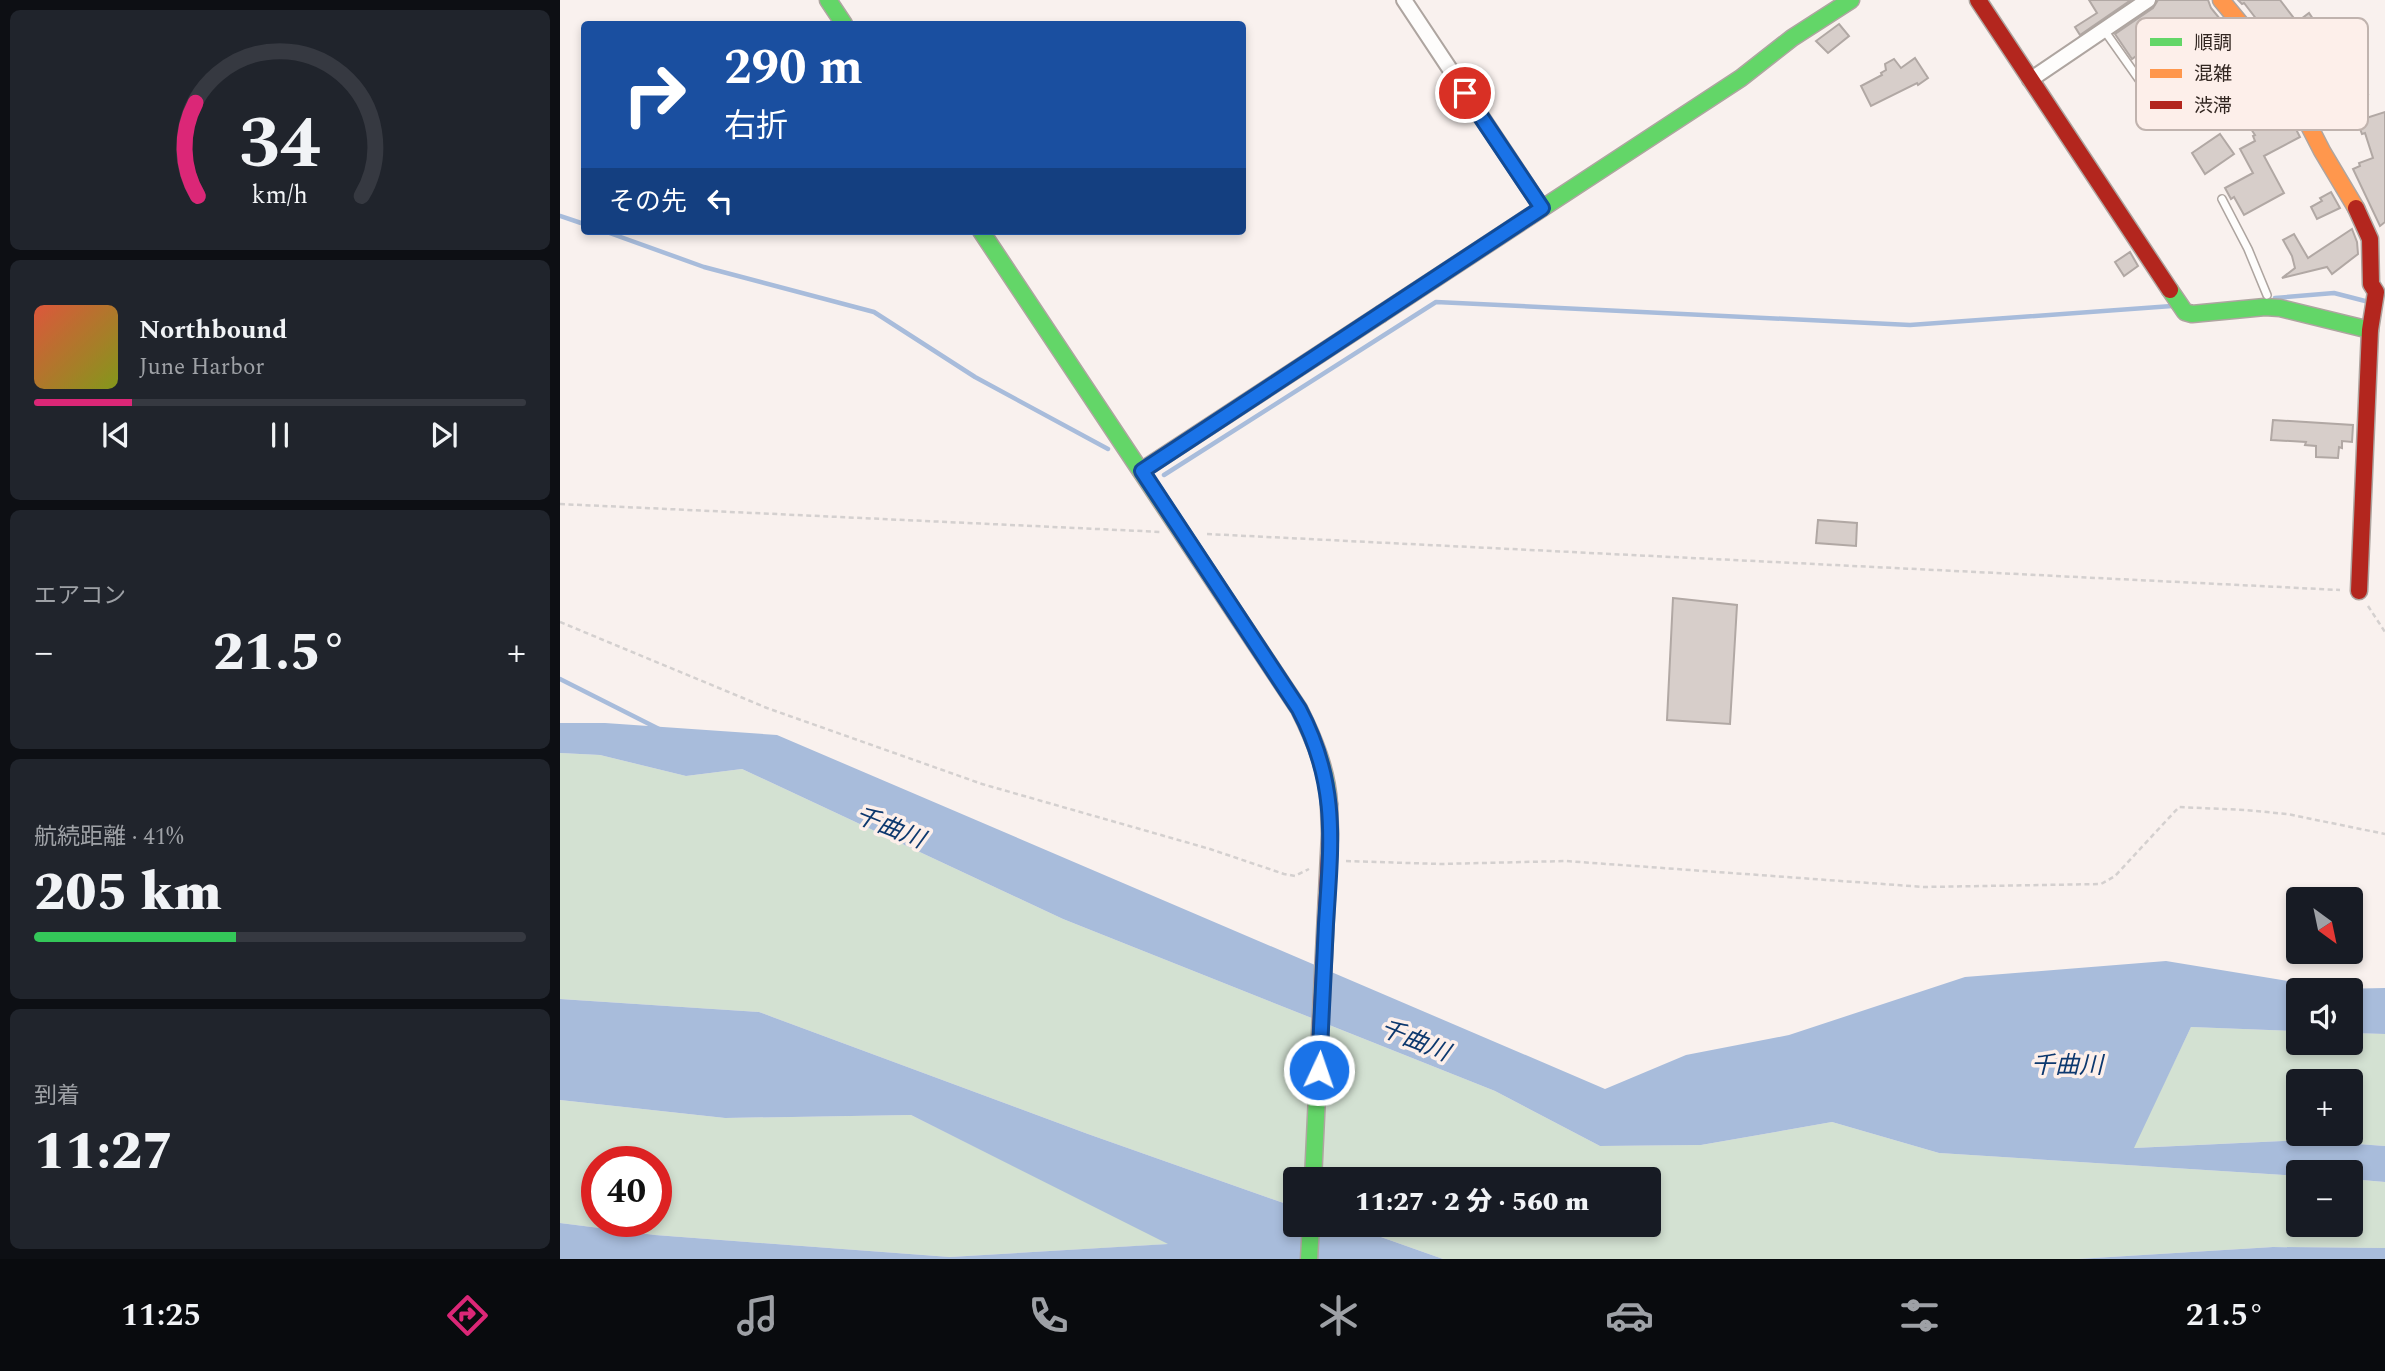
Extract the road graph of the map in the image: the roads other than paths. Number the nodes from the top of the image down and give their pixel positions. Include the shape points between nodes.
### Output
1 (828, 0) edge
2 (1404, 0) edge
3 (1851, 0) edge
4 (1978, 0) edge
5 (2148, 0) edge
6 (2221, 0) edge
7 (2237, 18) edge
8 (842, 21) edge
9 (2104, 30) junction
10 (2136, 75) edge
11 (2030, 80) junction
12 (2311, 130) edge
13 (2222, 200) dead end
14 (1542, 208) junction
15 (984, 235) edge
16 (2266, 301) junction
17 (2370, 330) junction
18 (1142, 471) junction
19 (2359, 591) road end
20 (1314, 1167) edge
21 (1310, 1237) edge
22 (1309, 1259) edge

1 - 8 street
2 - 14 street
3 - 14 street
4 - 11 street
5 - 9 street
6 - 7 street
9 - 10 lane
9 - 11 street
11 - 16 street via 2180,305 2192,314
12 - 17 street via 2370,239 2371,284 2376,292
13 - 16 lane via 2248,249
14 - 18 street
15 - 18 street
16 - 17 street
17 - 19 street
18 - 20 street via 1259,647 1310,731 1324,769 1330,860
21 - 22 street

